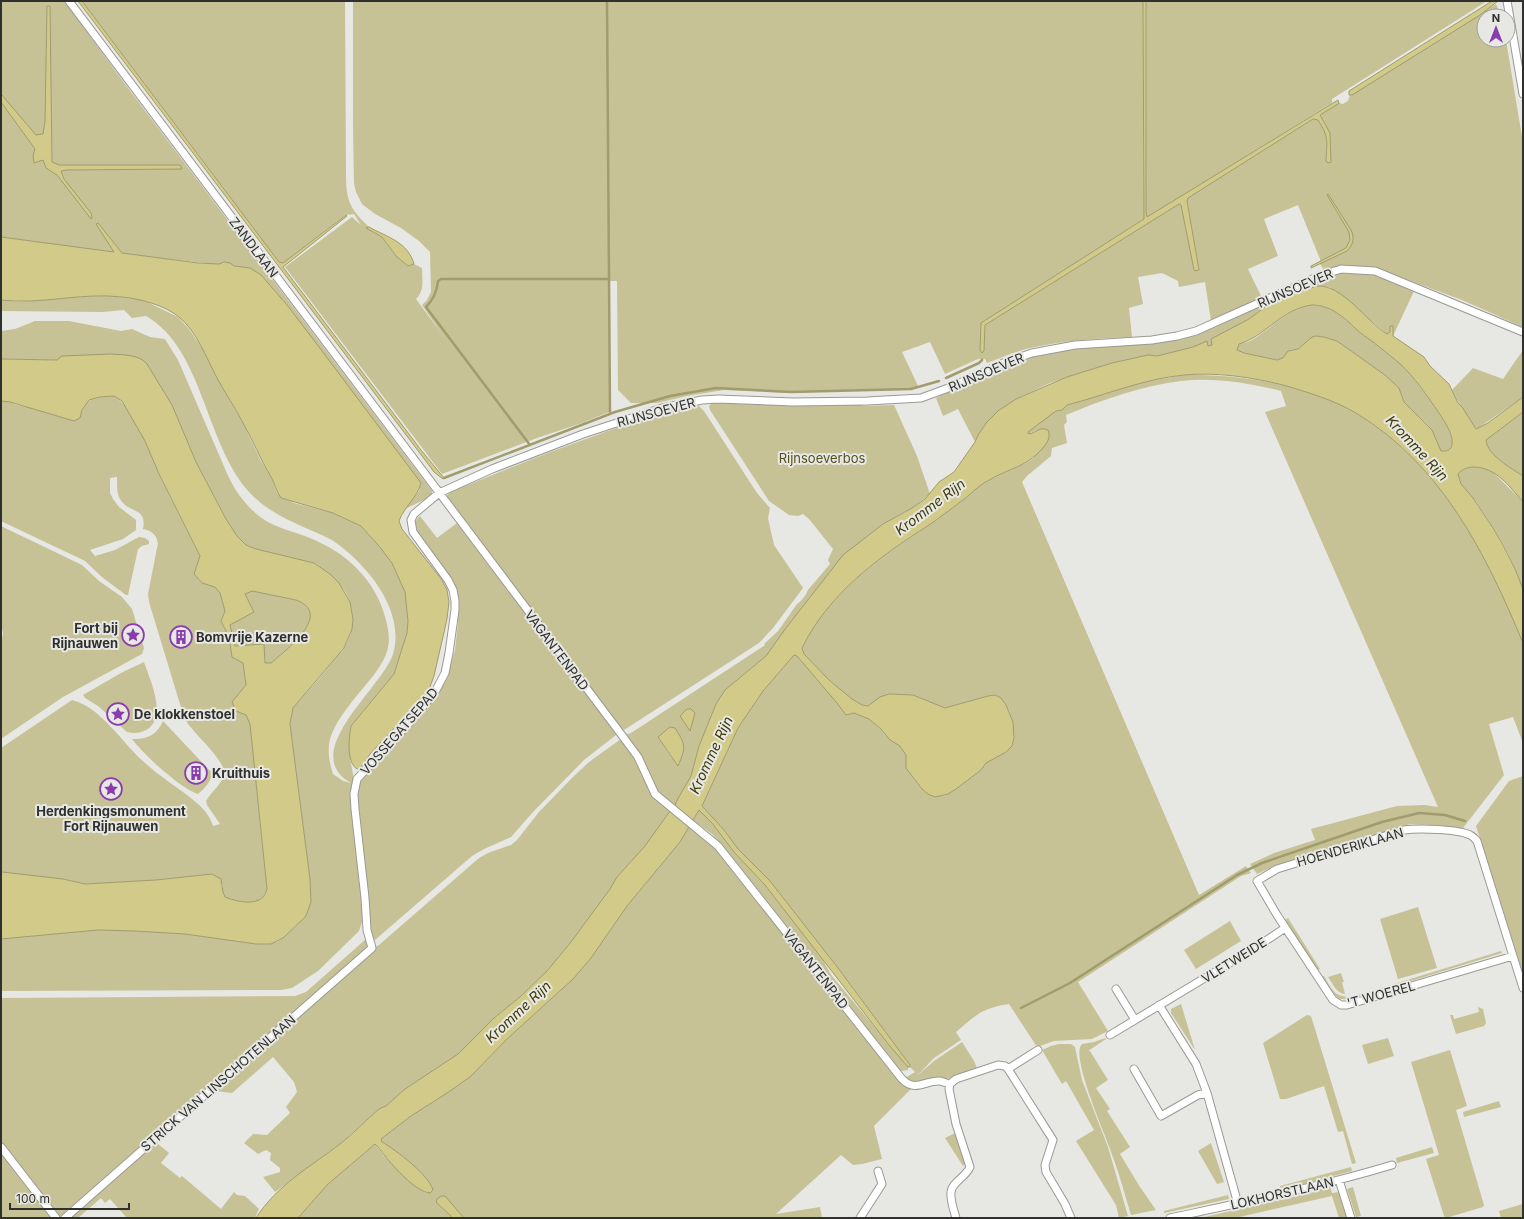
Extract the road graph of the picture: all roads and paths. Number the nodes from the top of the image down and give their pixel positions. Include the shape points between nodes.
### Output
1 (69, 1) edge
2 (1507, 1) edge
3 (1523, 94) edge
4 (1523, 332) edge
5 (439, 493) junction
6 (1286, 928) junction
7 (372, 948) joint
8 (1513, 956) junction
9 (1523, 988) edge
10 (1116, 989) dead end
11 (1159, 1005) junction
12 (1135, 1020) junction
13 (1110, 1035) dead end
14 (1038, 1050) dead end
15 (1008, 1068) junction
16 (1134, 1069) dead end
17 (950, 1084) junction
18 (1207, 1093) junction
19 (1, 1147) edge
20 (1392, 1165) dead end
21 (878, 1171) dead end
22 (1339, 1180) junction
23 (1238, 1204) junction
24 (56, 1218) edge
25 (65, 1218) edge
26 (860, 1218) edge
27 (956, 1218) edge
28 (1071, 1218) edge
29 (1170, 1218) edge
30 (1351, 1218) edge

1 - 5 street, ZANDLAAN
2 - 3 street
4 - 5 street, RIJNSOEVER via 1375,271 1341,270 1319,276 1196,331 1152,340 1075,345 1032,353 921,398 793,402 713,400 662,408 583,434 492,469
5 - 7 street, VOSSEGATSEPAD via 414,514 411,526 412,532 453,590 453,627 445,673 436,690 357,779 355,787 367,930
5 - 17 street, VAGANTENPAD via 638,757 655,794 718,846 907,1084 915,1086 939,1081
6 - 8 street, 'T WOEREL via 1333,1000 1347,1006
6 - 8 street, HOENDERIKLAAN via 1257,881 1284,866 1404,830 1432,829 1471,835 1477,841
6 - 11 street, VLETWEIDE
7 - 25 street, STRICK VAN LINSCHOTENLAAN
8 - 9 street
10 - 12 street
11 - 12 street, VLETWEIDE
11 - 18 street via 1196,1064
12 - 13 street, VLETWEIDE
14 - 15 street
15 - 17 street via 998,1065 956,1079
15 - 28 street via 1053,1140 1045,1165 1046,1172
16 - 18 street via 1161,1116 1198,1095
17 - 27 street via 948,1089 956,1124 970,1167 950,1193
18 - 23 street
19 - 24 street
20 - 22 street, LOKHORSTLAAN
21 - 26 street via 882,1184
22 - 23 street, LOKHORSTLAAN
22 - 30 street
23 - 29 street, LOKHORSTLAAN

